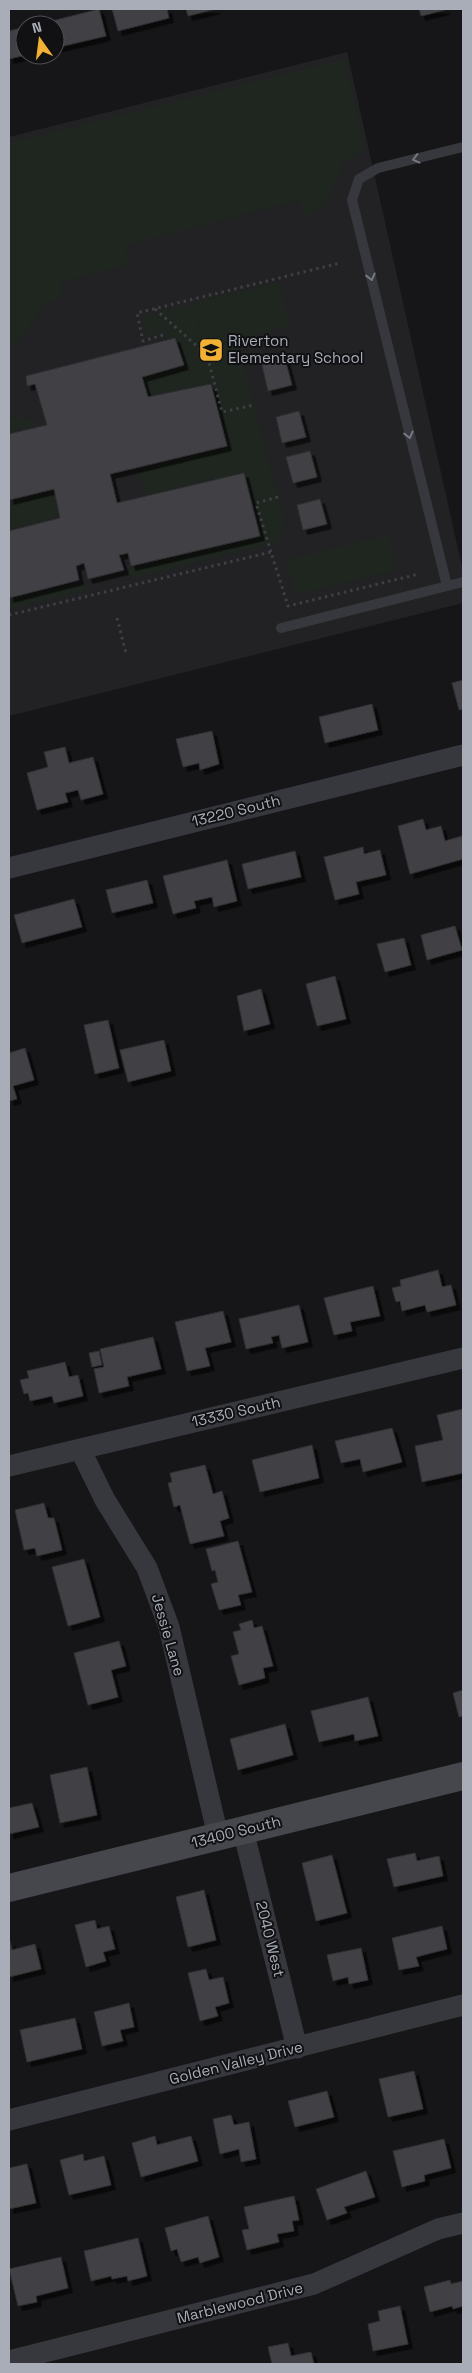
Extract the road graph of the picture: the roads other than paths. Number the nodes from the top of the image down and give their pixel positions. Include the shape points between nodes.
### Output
1 (463, 147) edge
2 (463, 582) edge
3 (446, 586) junction
4 (281, 628) dead end
5 (463, 755) edge
6 (9, 868) edge
7 (463, 1358) edge
8 (80, 1449) junction
9 (9, 1466) edge
10 (463, 1776) edge
11 (231, 1833) junction
12 (9, 1888) edge
13 (463, 2005) edge
14 (297, 2048) junction
15 (9, 2120) edge
16 (463, 2223) edge
17 (9, 2361) edge

1 -> 3 lane via 378,168 359,179 352,200
2 - 3 lane
3 - 4 lane
5 - 6 street, 13220 South
7 - 8 street, 13330 South
8 - 9 street, 13330 South
8 - 11 street, Jessie Lane via 105,1500 147,1568 169,1627
10 - 11 street, 13400 South
11 - 12 street, 13400 South
11 - 14 street, 2040 West
13 - 14 street, Golden Valley Drive
14 - 15 street, Golden Valley Drive
16 - 17 street, Marblewood Drive via 438,2229 314,2284

